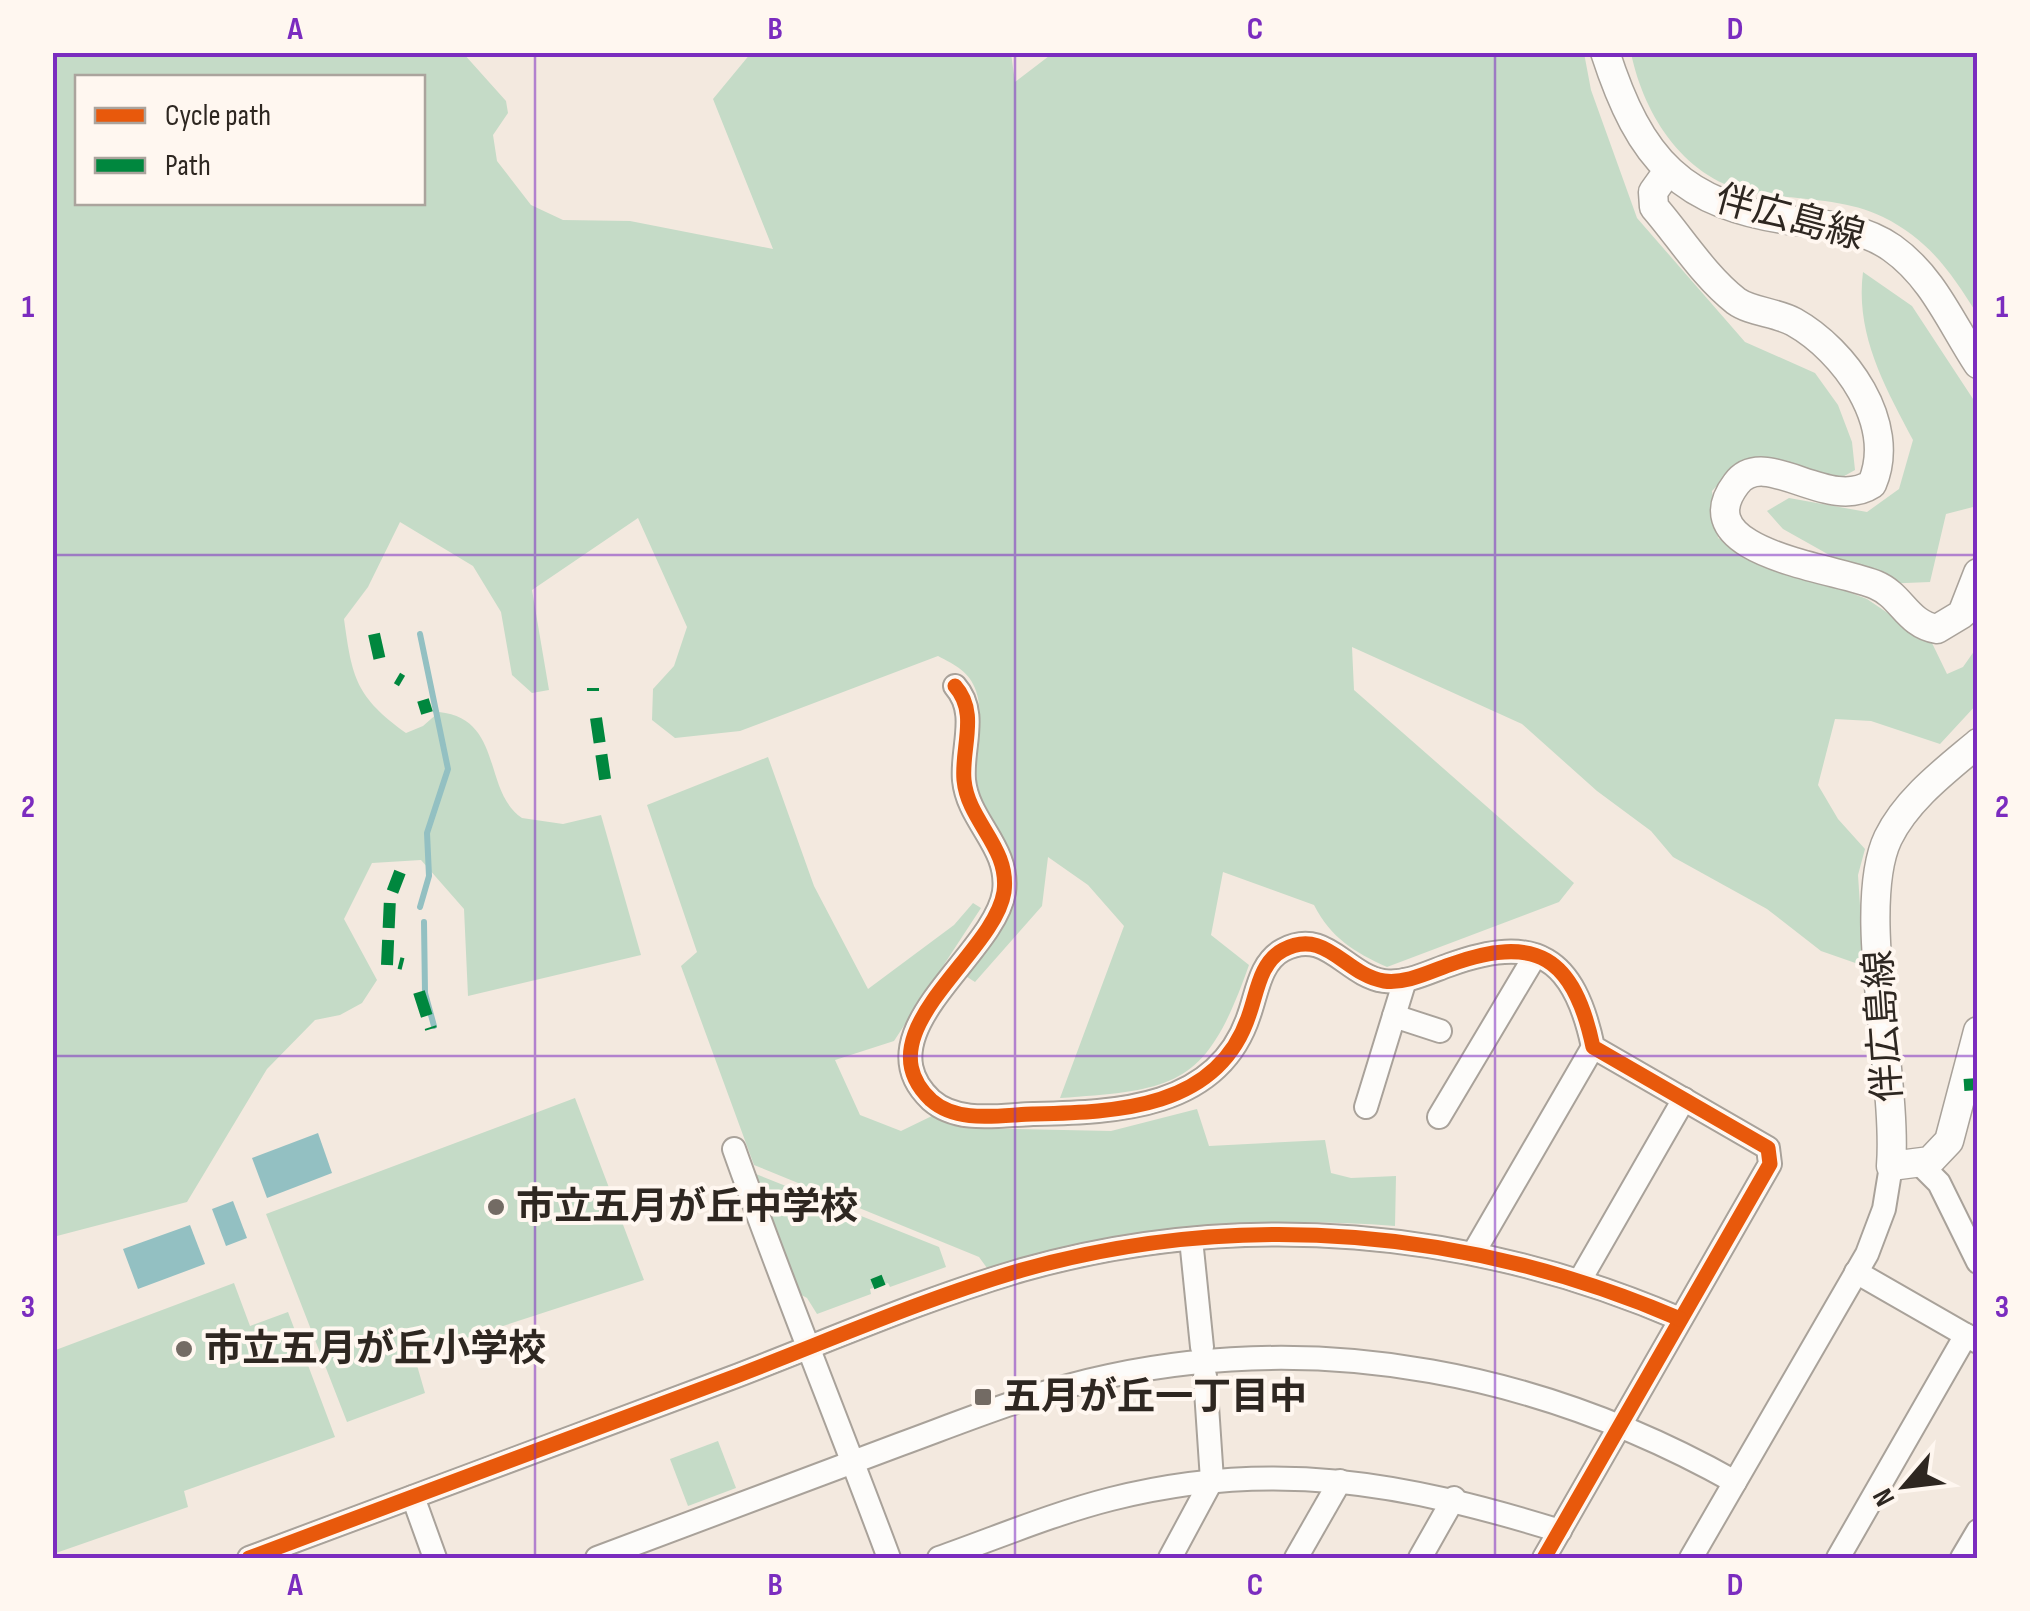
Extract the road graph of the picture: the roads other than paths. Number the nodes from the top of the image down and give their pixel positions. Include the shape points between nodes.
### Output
1 (1605, 52) edge
2 (1668, 172) junction
3 (1978, 364) edge
4 (1978, 573) edge
5 (955, 686) dead end
6 (1978, 743) edge
7 (1535, 956) junction
8 (1405, 980) junction
9 (1394, 1016) junction
10 (1440, 1030) dead end
11 (1978, 1031) edge
12 (1593, 1047) junction
13 (1684, 1099) junction
14 (1366, 1107) dead end
15 (1439, 1117) dead end
16 (734, 1148) dead end
17 (1920, 1164) junction
18 (1891, 1166) junction
19 (1191, 1239) junction
20 (1474, 1252) junction
21 (1978, 1262) edge
22 (1856, 1272) junction
23 (1580, 1280) junction
24 (1680, 1319) junction
25 (1972, 1339) edge
26 (810, 1347) junction
27 (1202, 1347) dead end
28 (1205, 1376) dead end
29 (1620, 1425) junction
30 (853, 1462) junction
31 (1212, 1480) junction
32 (1340, 1481) junction
33 (1735, 1482) junction
34 (413, 1497) junction
35 (1454, 1498) junction
36 (1560, 1530) junction
37 (1978, 1531) edge
38 (1001, 1536) junction
39 (249, 1558) edge
40 (435, 1558) edge
41 (596, 1558) edge
42 (889, 1558) edge
43 (939, 1558) edge
44 (1009, 1558) edge
45 (1170, 1558) edge
46 (1296, 1558) edge
47 (1420, 1558) edge
48 (1544, 1558) edge
49 (1691, 1558) edge
50 (1838, 1558) edge
51 (1962, 1558) edge

1 - 2 main road, 伴広島線 via 1634,129
2 - 3 main road, 伴広島線 via 1736,210 1851,230 1888,246 1921,273
2 - 4 main road, 伴広島線 via 1653,192 1654,207 1740,304 1784,317 1833,350 1861,388 1873,422 1872,484 1837,494 1754,471 1742,476 1727,499 1734,536 1874,584 1913,621 1936,629 1962,614
5 - 8 street via 968,708 966,790 1000,855 1005,880 996,915 914,1033 914,1072 942,1108 969,1116 1104,1112 1171,1098 1223,1060 1247,1023 1266,965 1298,944 1324,946 1372,978
6 - 18 main road, 伴広島線 via 1907,809 1878,870
7 - 8 street via 1488,951
7 - 12 street via 1571,981
7 - 15 street
8 - 9 street
9 - 10 street
9 - 14 street
11 - 17 main road, 伴広島線 via 1950,1141
12 - 13 street
12 - 20 street
13 - 23 street
13 - 24 street via 1764,1144 1772,1158
16 - 26 street
17 - 18 main road
17 - 21 street via 1938,1184
18 - 22 street via 1880,1222
19 - 20 street via 1378,1237
19 - 26 street via 1022,1270
19 - 27 street
20 - 23 street
22 - 25 street
22 - 33 street
23 - 24 street
24 - 29 street
25 - 50 street
26 - 30 street
26 - 34 street
28 - 31 street
29 - 30 street via 1440,1372 1334,1358 1243,1358 1067,1386
29 - 33 street
29 - 36 street
30 - 41 street
30 - 42 street
31 - 32 street
31 - 38 street via 1092,1504
31 - 45 street
32 - 35 street
32 - 46 street
33 - 49 street
34 - 39 street
34 - 40 street
35 - 36 street
35 - 47 street
36 - 48 street
37 - 51 street
38 - 43 street
38 - 44 street

